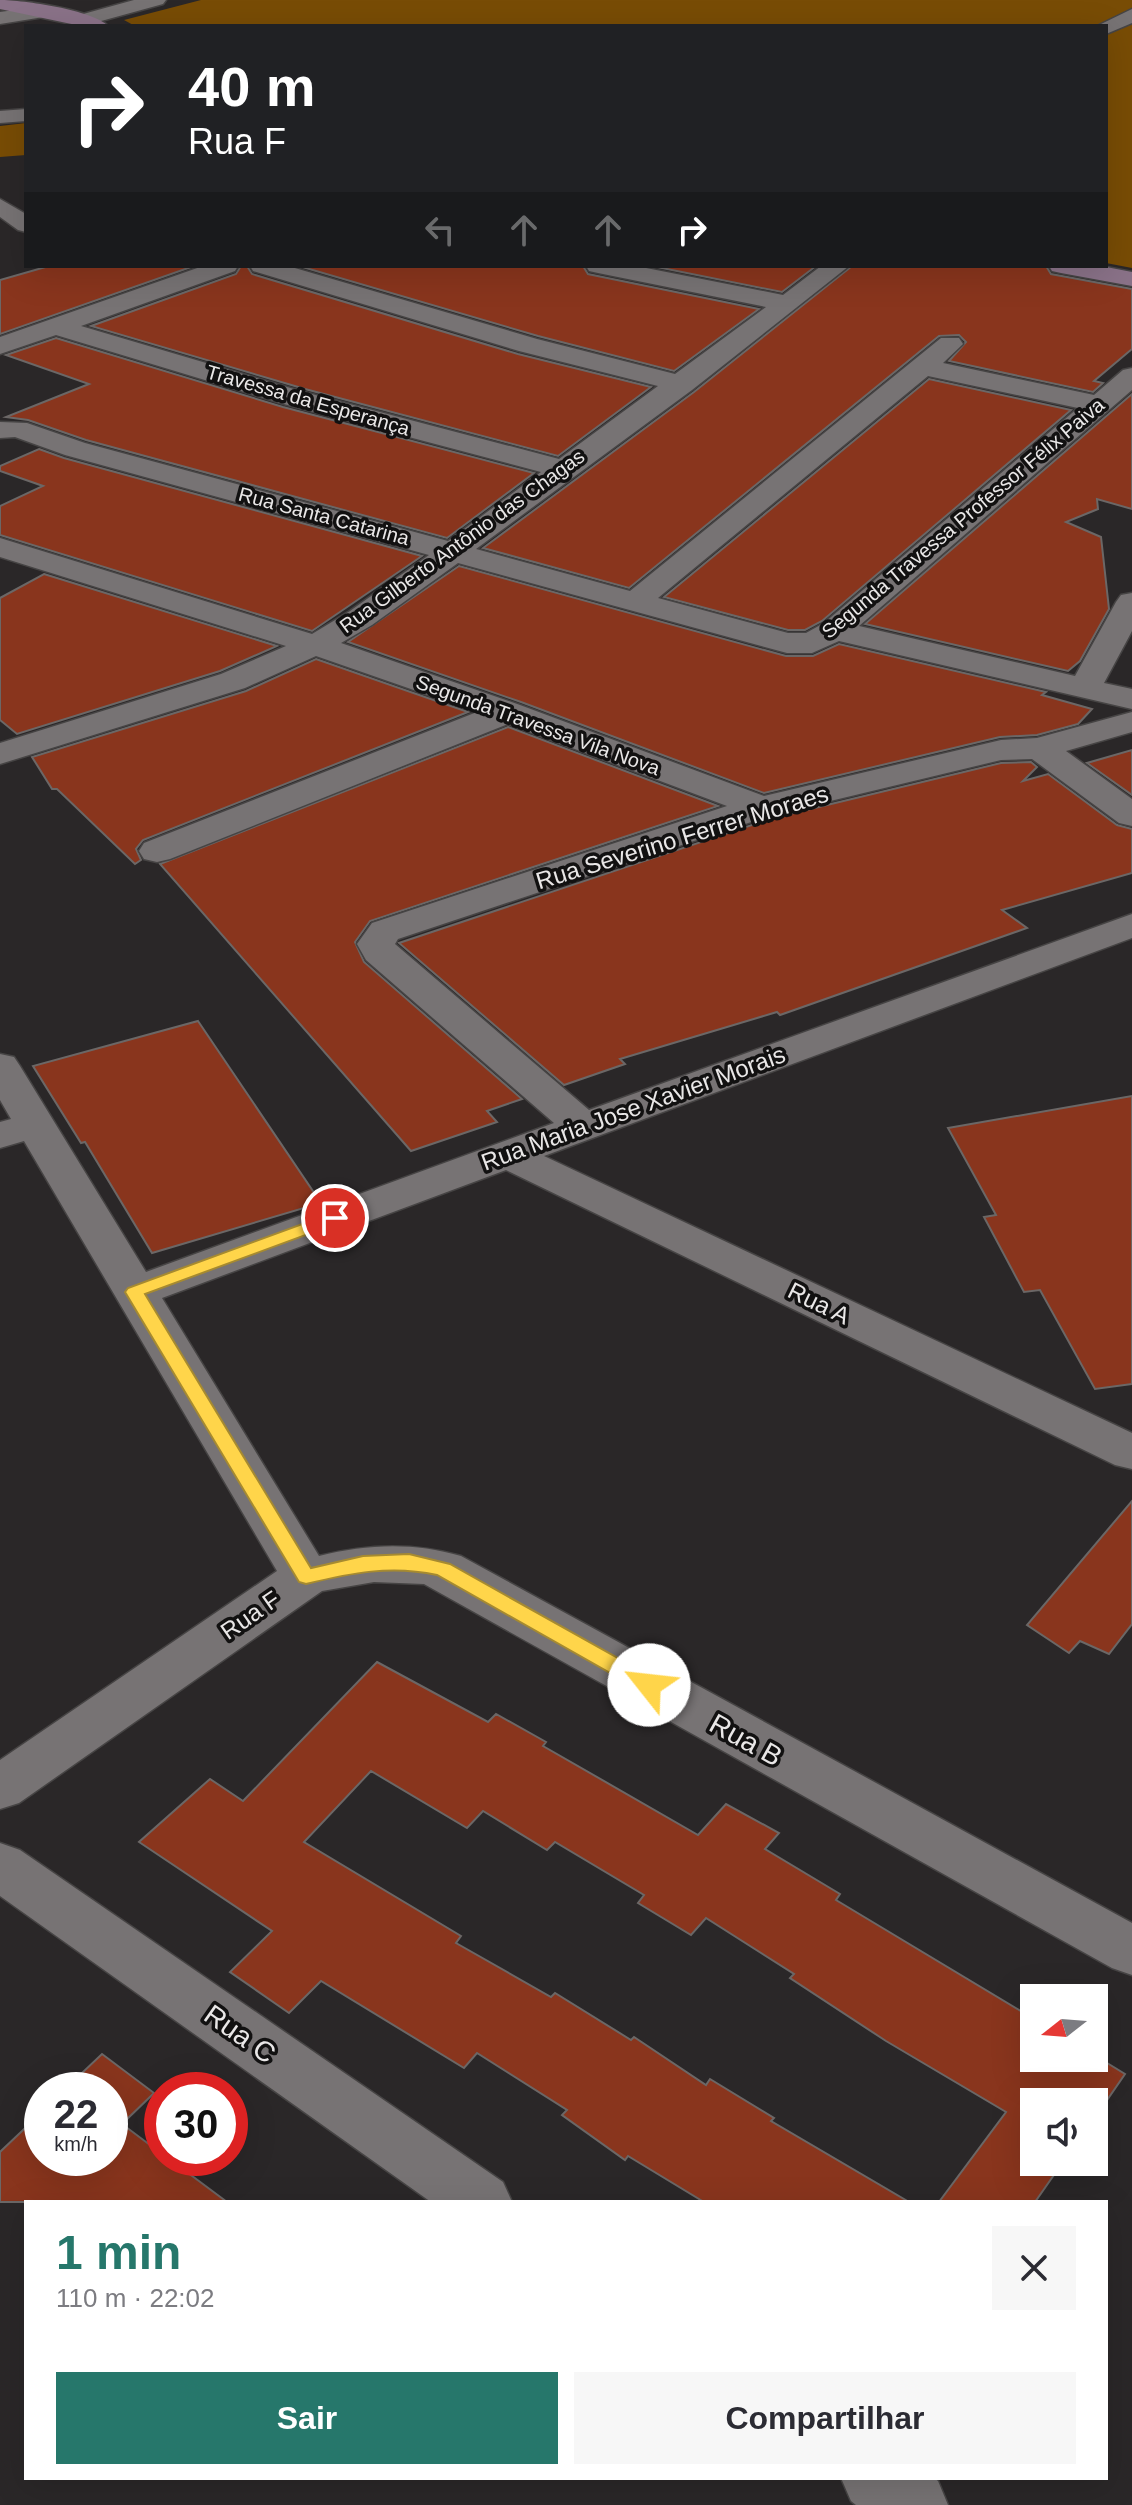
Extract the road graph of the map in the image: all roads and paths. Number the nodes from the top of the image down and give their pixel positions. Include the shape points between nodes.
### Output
1 (156, 0) edge
2 (0, 3) edge
3 (43, 12) junction
4 (1132, 15) edge
5 (0, 18) edge
6 (90, 23) edge
7 (1108, 27) edge
8 (24, 115) edge
9 (0, 117) edge
10 (0, 206) edge
11 (24, 224) edge
12 (24, 226) edge
13 (0, 233) edge
14 (220, 268) edge
15 (269, 268) edge
16 (608, 268) edge
17 (834, 268) edge
18 (1072, 268) edge
19 (1132, 279) edge
20 (787, 303) junction
21 (56, 327) junction
22 (950, 344) dead end
23 (0, 346) edge
24 (920, 366) junction
25 (1132, 376) edge
26 (682, 384) junction
27 (1099, 404) junction
28 (0, 430) edge
29 (562, 469) junction
30 (0, 547) edge
31 (454, 551) junction
32 (637, 600) junction
33 (1132, 602) edge
34 (835, 630) junction
35 (787, 643) joint
36 (315, 645) junction
37 (1085, 687) junction
38 (1132, 699) edge
39 (508, 712) junction
40 (1132, 722) edge
41 (1039, 748) junction
42 (0, 754) edge
43 (761, 807) junction
44 (1132, 815) edge
45 (157, 851) dead end
46 (1132, 925) edge
47 (0, 1066) edge
48 (582, 1126) junction
49 (18, 1130) edge
50 (506, 1154) junction
51 (135, 1292) junction
52 (1132, 1453) edge
53 (306, 1577) junction
54 (0, 1788) edge
55 (0, 1866) edge
56 (1132, 1951) edge
57 (478, 2200) edge
58 (878, 2480) edge
59 (914, 2505) edge

1 - 6 street
2 - 3 main road
3 - 5 street
3 - 6 main road
4 - 7 street
8 - 9 street
10 - 11 street
12 - 13 street
14 - 21 street
15 - 26 street via 528,345
16 - 20 street
17 - 20 street, Rua Gilberto Antônio das Chagas
18 - 19 main road
20 - 26 street, Rua Gilberto Antônio das Chagas
21 - 23 street
21 - 29 street, Travessa da Esperança via 294,398
22 - 24 street
24 - 27 street
24 - 32 street
25 - 27 street, Segunda Travessa Professor Félix Paiva
26 - 29 street, Rua Gilberto Antônio das Chagas
27 - 34 street, Segunda Travessa Professor Félix Paiva
28 - 31 street, Rua Santa Catarina via 17,429
29 - 31 street, Rua Gilberto Antônio das Chagas
30 - 36 street, Segunda Travessa Vila Nova
31 - 32 street, Rua Santa Catarina
31 - 36 street, Rua Gilberto Antônio das Chagas
32 - 35 street, Rua Santa Catarina
33 - 37 street
34 - 35 street, Segunda Travessa Professor Félix Paiva via 812,643
34 - 37 street
36 - 39 street, Segunda Travessa Vila Nova
36 - 42 street, Rua Gilberto Antônio das Chagas via 233,681
37 - 38 street
39 - 43 street, Segunda Travessa Vila Nova
39 - 45 street
40 - 41 street, Rua Severino Ferrer Moraes
41 - 43 street, Rua Severino Ferrer Moraes via 1001,750
41 - 44 street
43 - 48 street, Rua Severino Ferrer Moraes via 385,931 378,938 379,952
46 - 48 street, Rua Maria Jose Xavier Morais
47 - 49 street, Rua F
48 - 50 street, Rua Maria Jose Xavier Morais
49 - 51 street, Rua F
50 - 51 street, Rua Maria Jose Xavier Morais
50 - 52 street, Rua A
51 - 53 street, Rua F
53 - 54 street, Rua F
53 - 56 street, Rua B via 363,1563 409,1562 443,1569
55 - 57 street, Rua C
58 - 59 street

